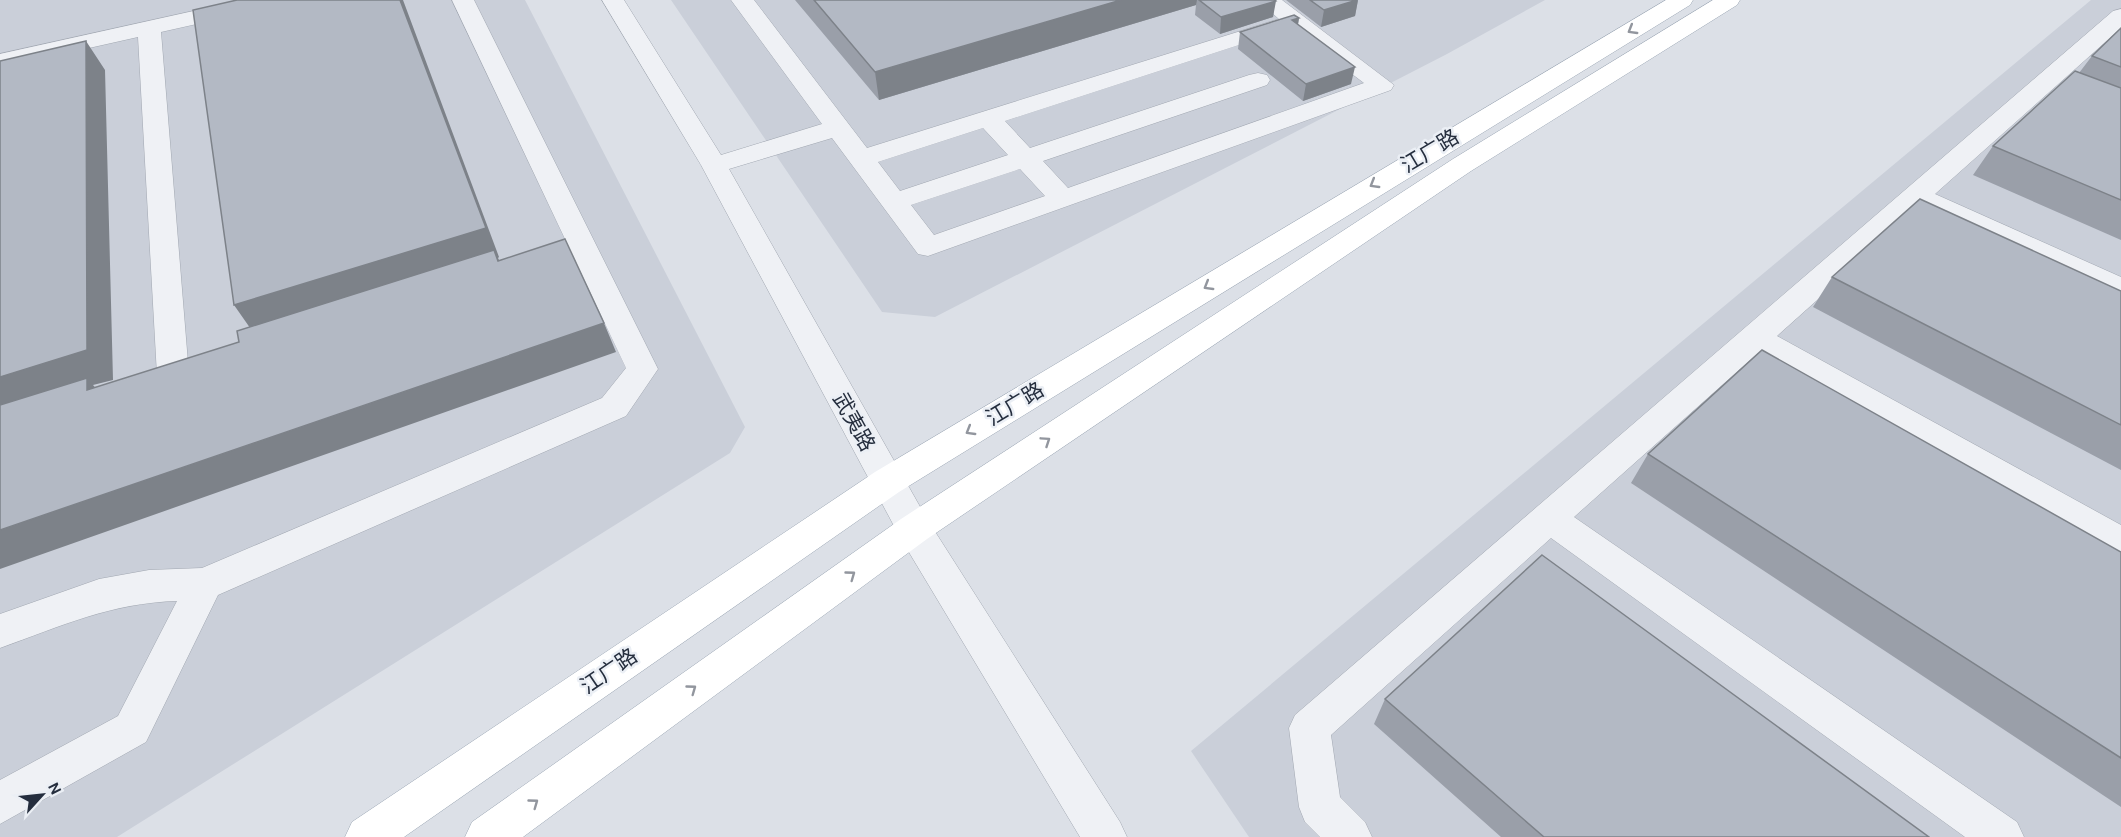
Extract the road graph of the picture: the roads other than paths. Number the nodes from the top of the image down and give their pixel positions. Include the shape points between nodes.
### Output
1 (273, 0) edge
2 (463, 0) edge
3 (613, 0) edge
4 (742, 0) edge
5 (1268, 0) edge
6 (1682, 0) edge
7 (1729, 0) edge
8 (202, 8) edge
9 (2121, 16) edge
10 (1295, 20) junction
11 (149, 27) junction
12 (1216, 46) junction
13 (0, 61) edge
14 (1279, 97) junction
15 (988, 118) junction
16 (837, 128) junction
17 (1027, 158) junction
18 (860, 159) junction
19 (714, 165) junction
20 (1916, 196) junction
21 (1063, 199) junction
22 (894, 202) junction
23 (2121, 289) edge
24 (1755, 338) junction
25 (173, 375) edge
26 (887, 482) junction
27 (1549, 518) junction
28 (914, 529) junction
29 (2121, 542) edge
30 (205, 584) junction
31 (0, 631) edge
32 (0, 803) edge
33 (367, 837) edge
34 (487, 837) edge
35 (1105, 837) edge
36 (1350, 837) edge
37 (2002, 837) edge

1 - 8 street
2 - 30 street via 570,248 642,369 614,407
3 - 19 street, 武夷路
4 - 16 street
5 - 10 street
6 -> 26 main road, 江广路
28 -> 7 main road, 江广路 via 1462,165
8 - 11 street
9 - 20 street via 2055,89
10 - 12 street
10 - 14 street via 1382,85
11 - 13 street
11 - 25 street
12 - 14 street
12 - 15 street
14 - 17 street
14 - 21 street
15 - 17 street
15 - 18 street
16 - 18 street
16 - 19 street
17 - 21 street
17 - 22 street
18 - 22 street
19 - 26 street, 武夷路
20 - 23 street
20 - 24 street
21 - 22 street via 928,247
24 - 27 street
24 - 29 street
26 - 28 street, 武夷路
26 - 33 main road, 江广路
27 - 36 street via 1308,728 1320,807
27 - 37 street
34 -> 28 main road, 江广路
28 - 35 street, 武夷路
30 - 31 street via 149,586 99,594
30 - 32 street via 132,729

